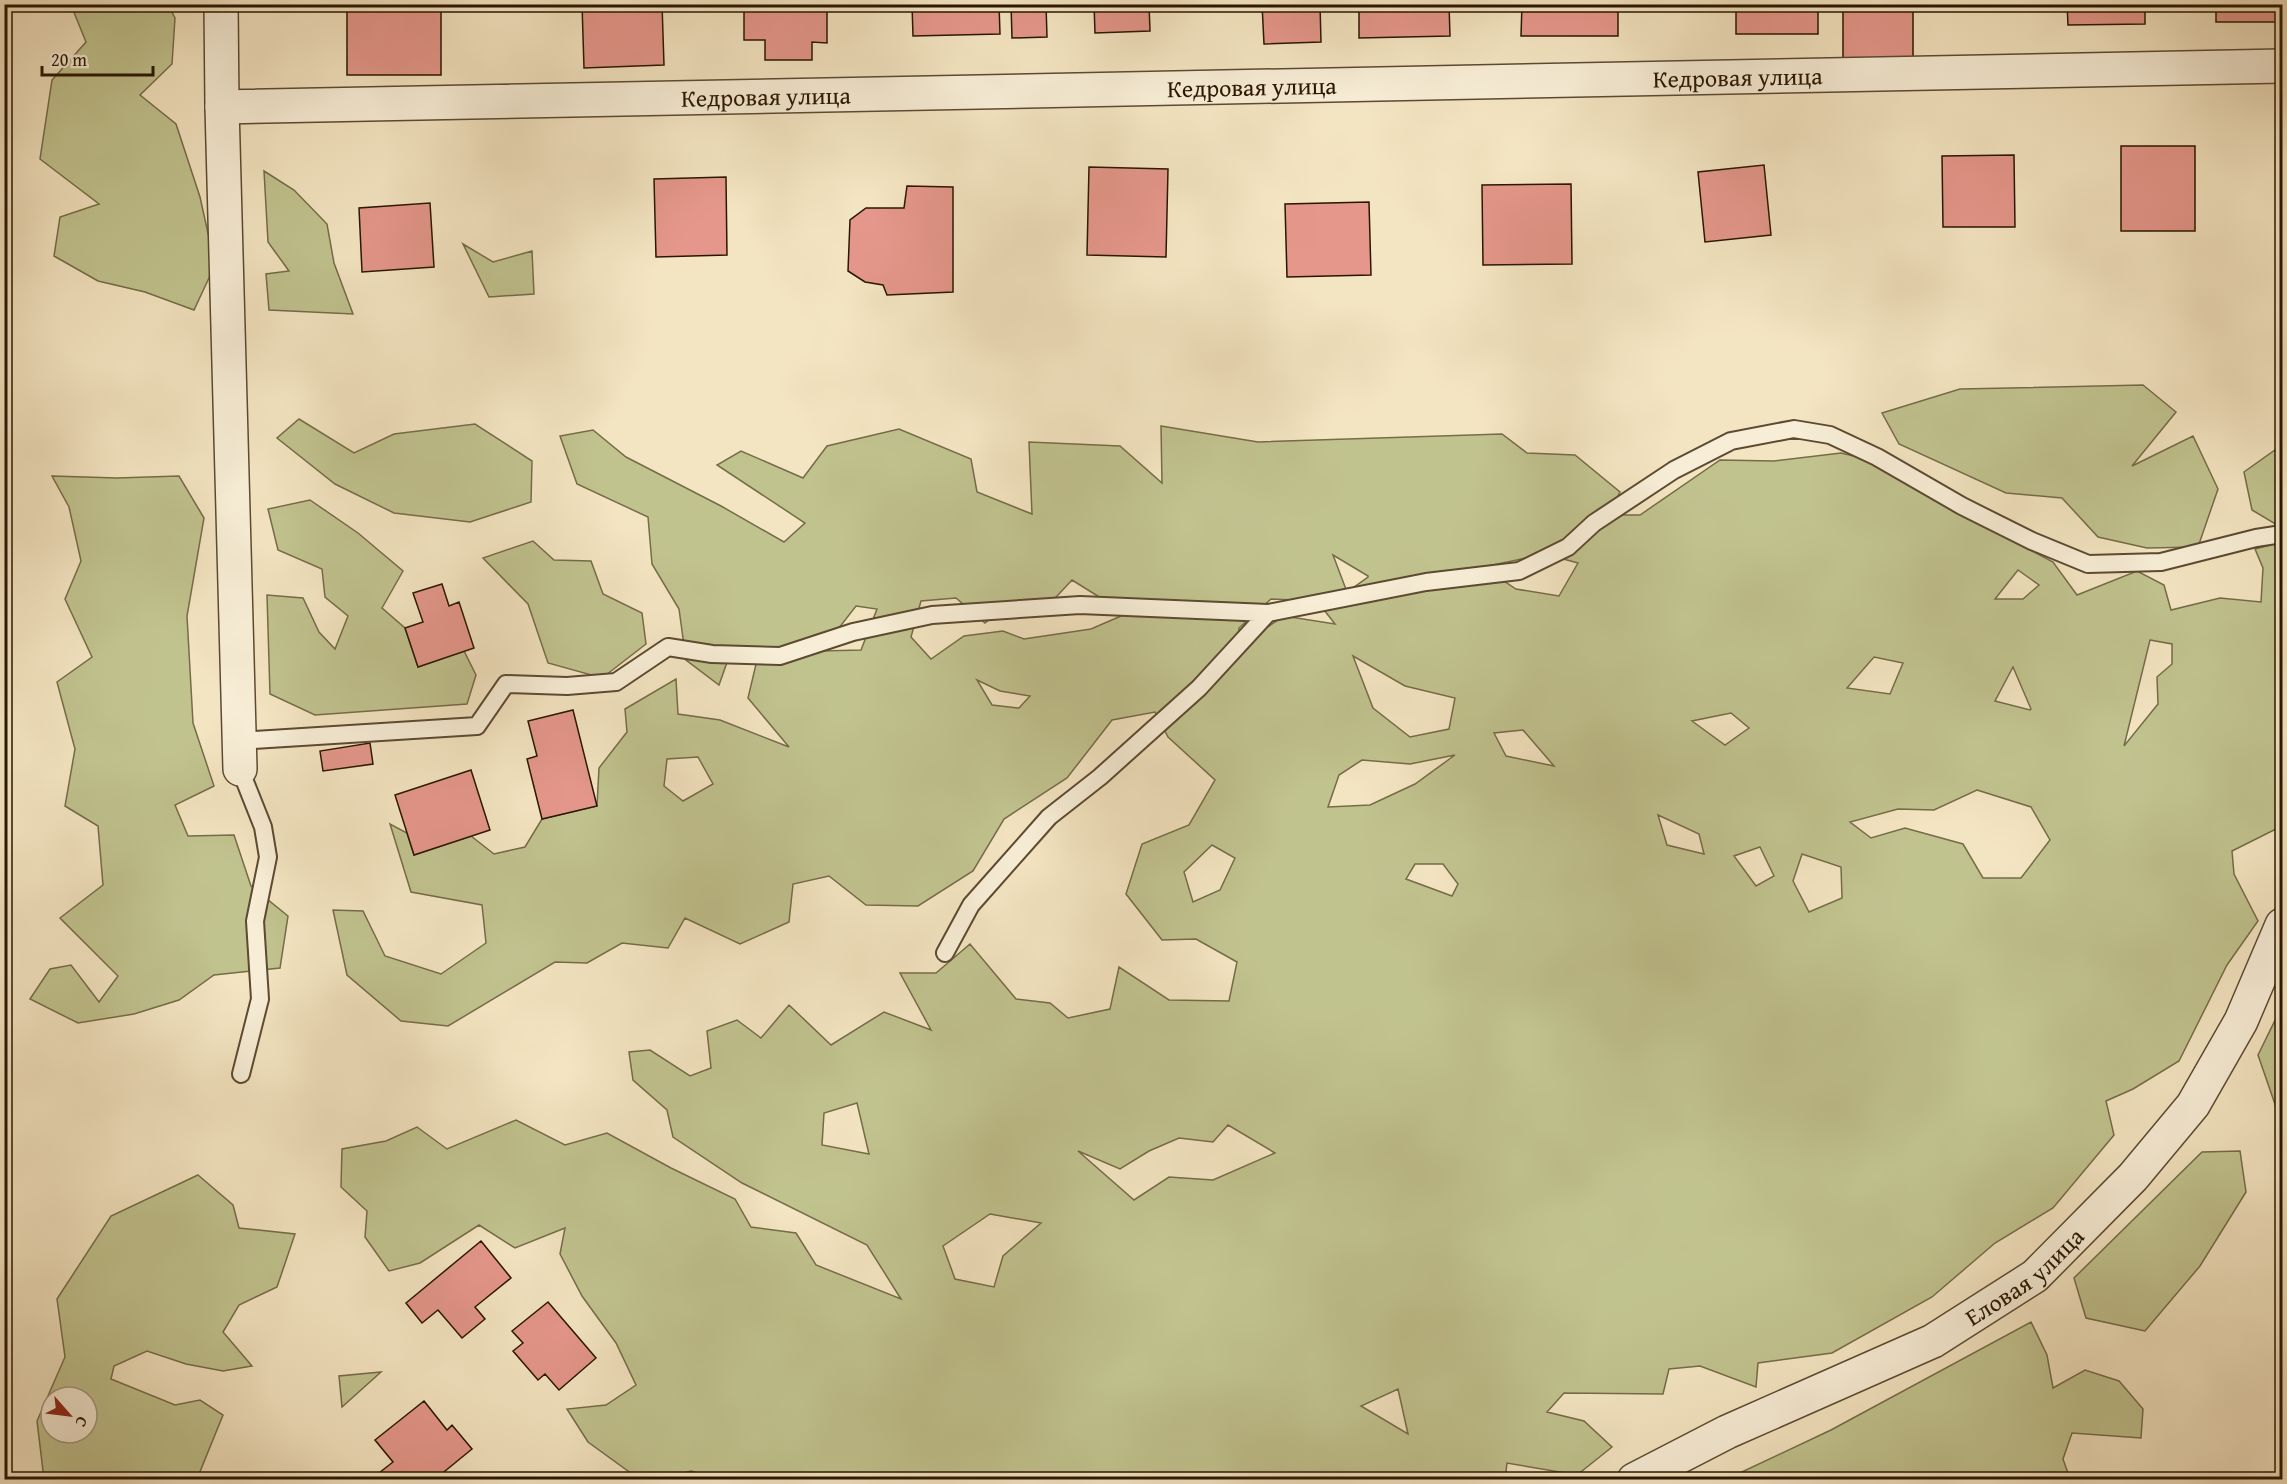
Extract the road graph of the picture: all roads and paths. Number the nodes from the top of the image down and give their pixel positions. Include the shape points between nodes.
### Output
1 (221, 4) edge
2 (2283, 66) edge
3 (222, 107) junction
4 (2283, 534) edge
5 (1268, 613) junction
6 (240, 755) junction
7 (2283, 925) edge
8 (945, 953) dead end
9 (242, 1074) dead end
10 (1634, 1479) edge

1 - 3 street
2 - 3 street, Кедровая улица
3 - 6 street
4 - 5 lane via 2161,562 2088,564 1962,506 1830,435 1794,429 1731,441 1674,470 1594,523 1568,547 1519,571 1426,582
5 - 6 lane via 1080,605 932,615 854,632 780,656 712,654 668,647 616,682 567,686 506,684 477,726
5 - 8 lane via 1198,688 1100,777 1049,817 971,905
6 - 9 lane via 263,827 268,857 255,921 260,999
7 - 10 street, Еловая улица via 2241,1021 2193,1105 2133,1177 2035,1276 1933,1341 1727,1432

